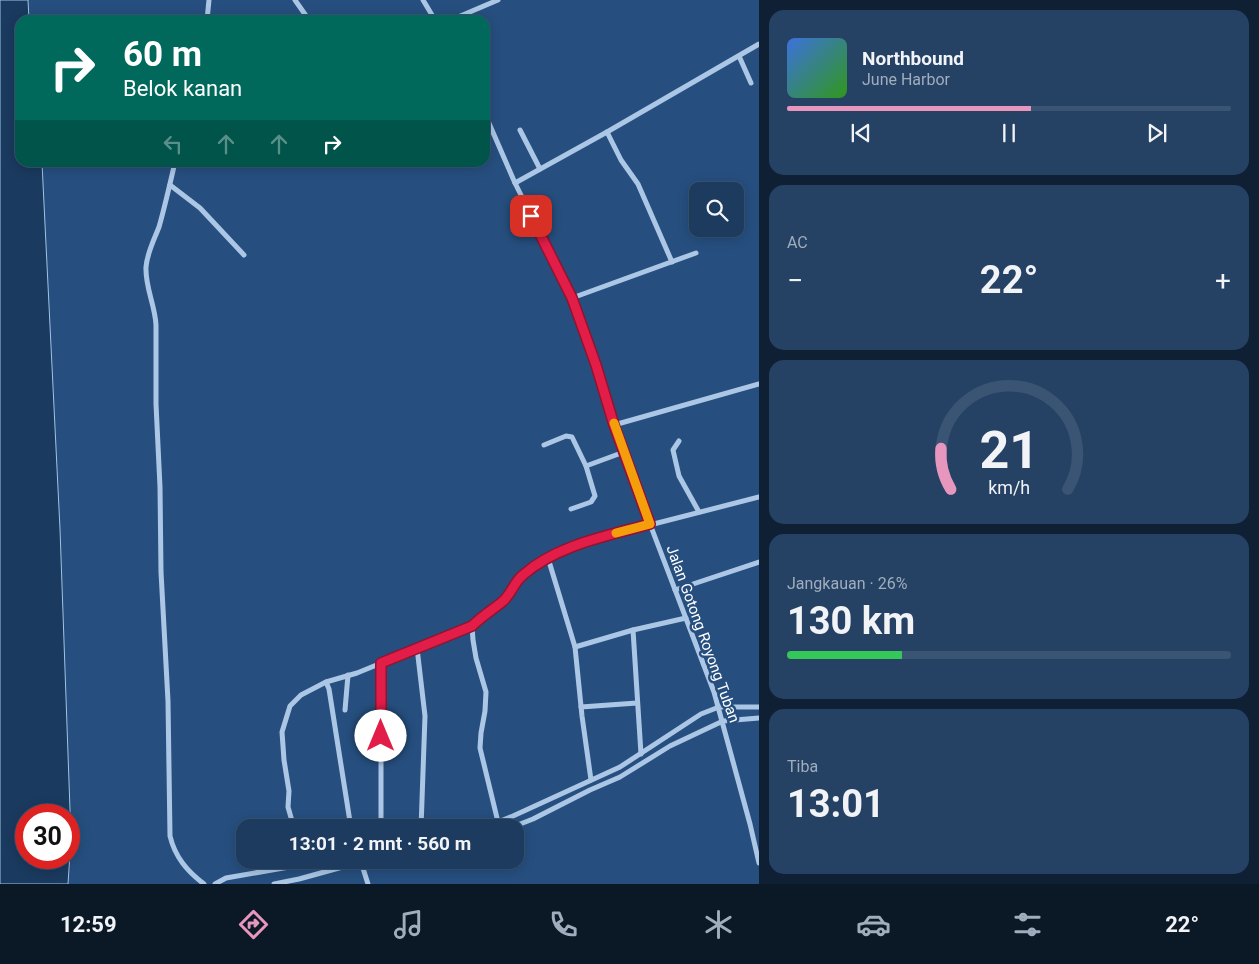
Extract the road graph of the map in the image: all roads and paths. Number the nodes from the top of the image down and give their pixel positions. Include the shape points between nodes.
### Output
1 (209, 0) edge
2 (296, 0) edge
3 (423, 0) edge
4 (498, 0) edge
5 (208, 15) edge
6 (306, 15) edge
7 (433, 15) edge
8 (463, 15) edge
9 (759, 44) edge
10 (739, 56) junction
11 (751, 83) dead end
12 (490, 126) edge
13 (520, 130) dead end
14 (607, 132) junction
15 (174, 167) edge
16 (540, 169) junction
17 (515, 183) junction
18 (170, 185) junction
19 (696, 253) dead end
20 (244, 255) dead end
21 (672, 262) junction
22 (572, 298) junction
23 (759, 384) edge
24 (614, 425) junction
25 (679, 441) dead end
26 (544, 445) dead end
27 (624, 452) junction
28 (586, 466) junction
29 (759, 497) edge
30 (571, 509) dead end
31 (699, 512) junction
32 (650, 524) junction
33 (548, 558) junction
34 (759, 562) edge
35 (675, 590) junction
36 (686, 618) junction
37 (472, 626) junction
38 (633, 630) junction
39 (575, 647) junction
40 (417, 648) junction
41 (381, 663) junction
42 (348, 676) junction
43 (326, 682) junction
44 (637, 703) junction
45 (581, 707) junction
46 (759, 707) edge
47 (719, 708) junction
48 (345, 710) dead end
49 (759, 718) edge
50 (723, 720) junction
51 (641, 754) junction
52 (591, 780) junction
53 (291, 819) edge
54 (350, 819) edge
55 (382, 819) edge
56 (421, 819) edge
57 (497, 819) edge
58 (505, 819) edge
59 (524, 823) edge
60 (759, 863) edge
61 (271, 869) edge
62 (339, 869) edge
63 (363, 869) edge
64 (299, 882) edge
65 (204, 884) edge
66 (215, 884) edge
67 (274, 884) edge
68 (368, 884) edge

1 - 5 street
2 - 6 street
3 - 7 street
4 - 8 street
9 - 10 street
10 - 11 street
10 - 14 street
12 - 17 street, Jalan Gotong Royong Tuban
13 - 16 street
14 - 16 street
14 - 21 street via 638,184
15 - 18 street
16 - 17 street
17 - 22 street, Jalan Gotong Royong Tuban
18 - 20 street via 200,208
18 - 65 street via 146,267 156,325 170,836 178,859
19 - 21 street
21 - 22 street
22 - 24 street, Jalan Gotong Royong Tuban
23 - 24 street
24 - 27 street, Jalan Gotong Royong Tuban
25 - 31 street via 673,450 679,476
26 - 28 street via 566,436 572,437
27 - 28 street
27 - 32 street, Jalan Gotong Royong Tuban
28 - 30 street via 595,496 591,502
29 - 31 street
31 - 32 street
32 - 33 street via 598,538
32 - 35 street, Jalan Gotong Royong Tuban
33 - 37 street via 521,576 503,601
33 - 39 street
34 - 35 street
35 - 36 street, Jalan Gotong Royong Tuban
36 - 38 street
36 - 47 street, Jalan Gotong Royong Tuban
37 - 40 street
37 - 57 street via 472,640 486,692 480,748
38 - 39 street
38 - 44 street
39 - 45 street
40 - 41 street
40 - 56 street via 425,716
41 - 42 street
41 - 55 street
42 - 43 street
42 - 48 street
43 - 53 street via 290,706 282,732
43 - 54 street
44 - 45 street
44 - 51 street
45 - 52 street
46 - 47 street
47 - 50 street, Jalan Gotong Royong Tuban
47 - 51 street via 701,714
49 - 50 street
50 - 59 street via 670,746 620,777
50 - 60 street, Jalan Gotong Royong Tuban
51 - 52 street via 620,768
52 - 58 street
61 - 66 street via 226,878
62 - 64 street
63 - 68 street
64 - 67 street

